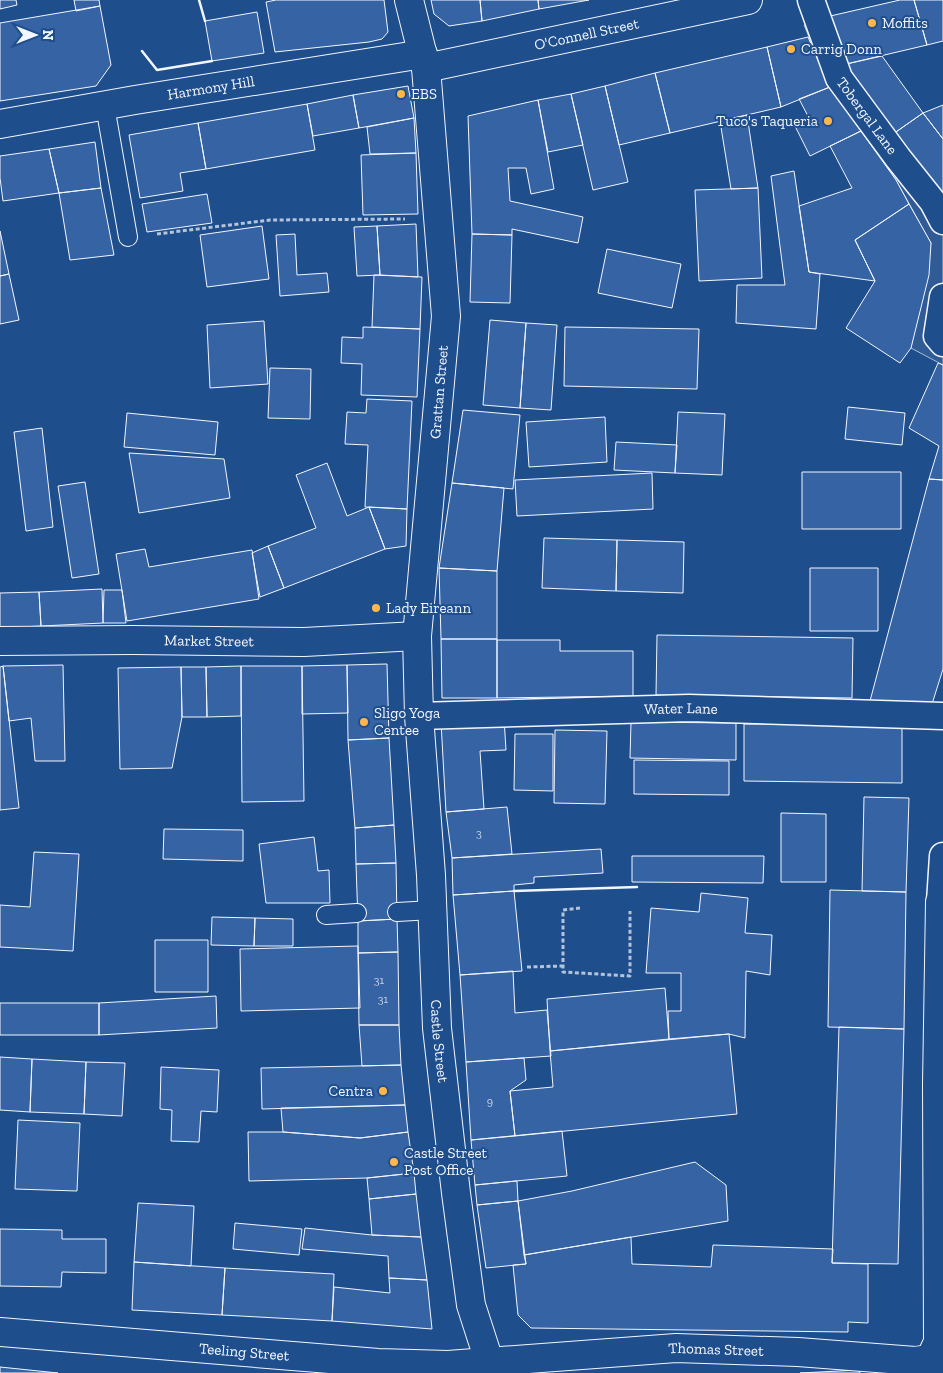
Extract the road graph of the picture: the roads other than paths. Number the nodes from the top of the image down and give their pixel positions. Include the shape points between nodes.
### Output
1 (409, 0) edge
2 (748, 0) edge
3 (811, 0) edge
4 (424, 61) junction
5 (105, 106) junction
6 (0, 124) edge
7 (943, 221) edge
8 (128, 237) road end
9 (943, 297) edge
10 (943, 343) edge
11 (417, 636) junction
12 (0, 641) edge
13 (419, 716) junction
14 (943, 716) edge
15 (943, 856) edge
16 (940, 902) joint
17 (432, 910) junction
18 (397, 912) dead end
19 (357, 913) dead end
20 (326, 915) dead end
21 (0, 1332) edge
22 (933, 1364) edge
23 (490, 1368) edge

1 - 4 street, Grattan Street
2 - 4 street, O'Connell Street
3 - 7 street, Tobergal Lane via 839,78 933,202
4 - 5 street, Harmony Hill
4 - 11 street, Grattan Street via 446,316
5 - 6 street, Harmony Hill
5 - 8 lane
9 - 10 street via 937,336
11 - 12 street, Market Street via 304,642
11 - 13 street, Grattan Street
13 - 14 street, Water Lane via 689,708
13 - 17 street, Castle Street
15 - 16 street
16 - 22 street via 938,1342
17 - 18 lane
17 - 23 street, Castle Street via 437,1028 456,1193 471,1305
19 - 20 lane
21 - 23 street, Teeling Street via 378,1364
22 - 23 street, Thomas Street via 798,1352 676,1348

